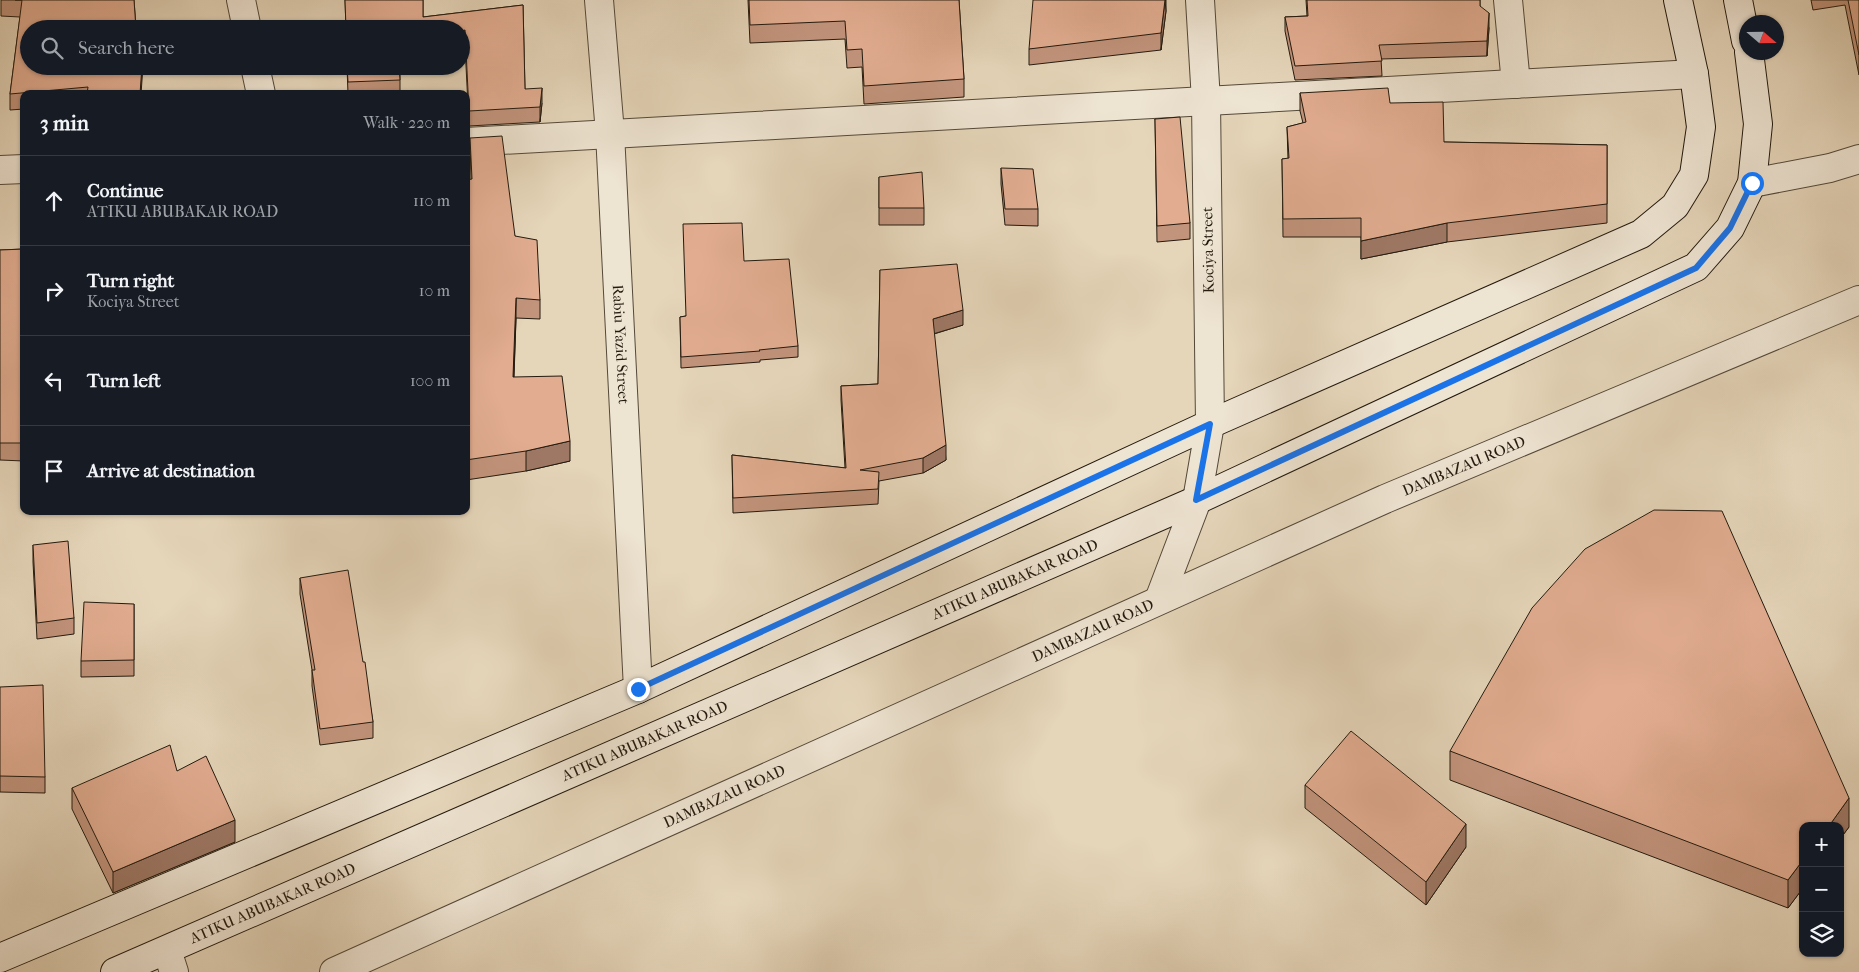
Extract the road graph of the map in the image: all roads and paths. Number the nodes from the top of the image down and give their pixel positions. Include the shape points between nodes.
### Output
1 (241, 0) edge
2 (600, 0) edge
3 (1200, 0) edge
4 (1508, 0) edge
5 (1678, 0) edge
6 (1738, 0) edge
7 (1741, 15) edge
8 (245, 20) edge
9 (1750, 60) edge
10 (1694, 74) junction
11 (258, 75) edge
12 (1516, 84) junction
13 (261, 90) edge
14 (1206, 101) junction
15 (610, 133) junction
16 (470, 142) edge
17 (1859, 159) edge
18 (20, 169) edge
19 (0, 170) edge
20 (1752, 183) junction
21 (1859, 300) edge
22 (1210, 424) junction
23 (1196, 500) junction
24 (1158, 600) junction
25 (638, 689) junction
26 (0, 958) edge
27 (170, 961) edge
28 (115, 972) edge
29 (334, 972) edge

1 - 8 street
2 - 15 street, Rabiu Yazid Street
3 - 14 street, Kociya Street
4 - 12 street
5 - 10 street
6 - 7 street
9 - 20 street, ATIKU ABUBAKAR ROAD via 1758,124
10 - 12 street
10 - 22 street via 1701,127 1694,175 1676,206 1641,234
11 - 13 street
12 - 14 street
14 - 15 street
14 - 22 street, Kociya Street
15 - 16 street
15 - 25 street, Rabiu Yazid Street
17 - 20 street
18 - 19 street
20 - 23 street, ATIKU ABUBAKAR ROAD via 1730,228 1696,268
21 - 24 street, DAMBAZAU ROAD via 1385,499
22 - 23 street, Kociya Street
22 - 25 street
23 - 24 street, Kociya Street
23 - 27 street, ATIKU ABUBAKAR ROAD
24 - 29 street, DAMBAZAU ROAD
25 - 26 street
27 - 28 street, ATIKU ABUBAKAR ROAD

